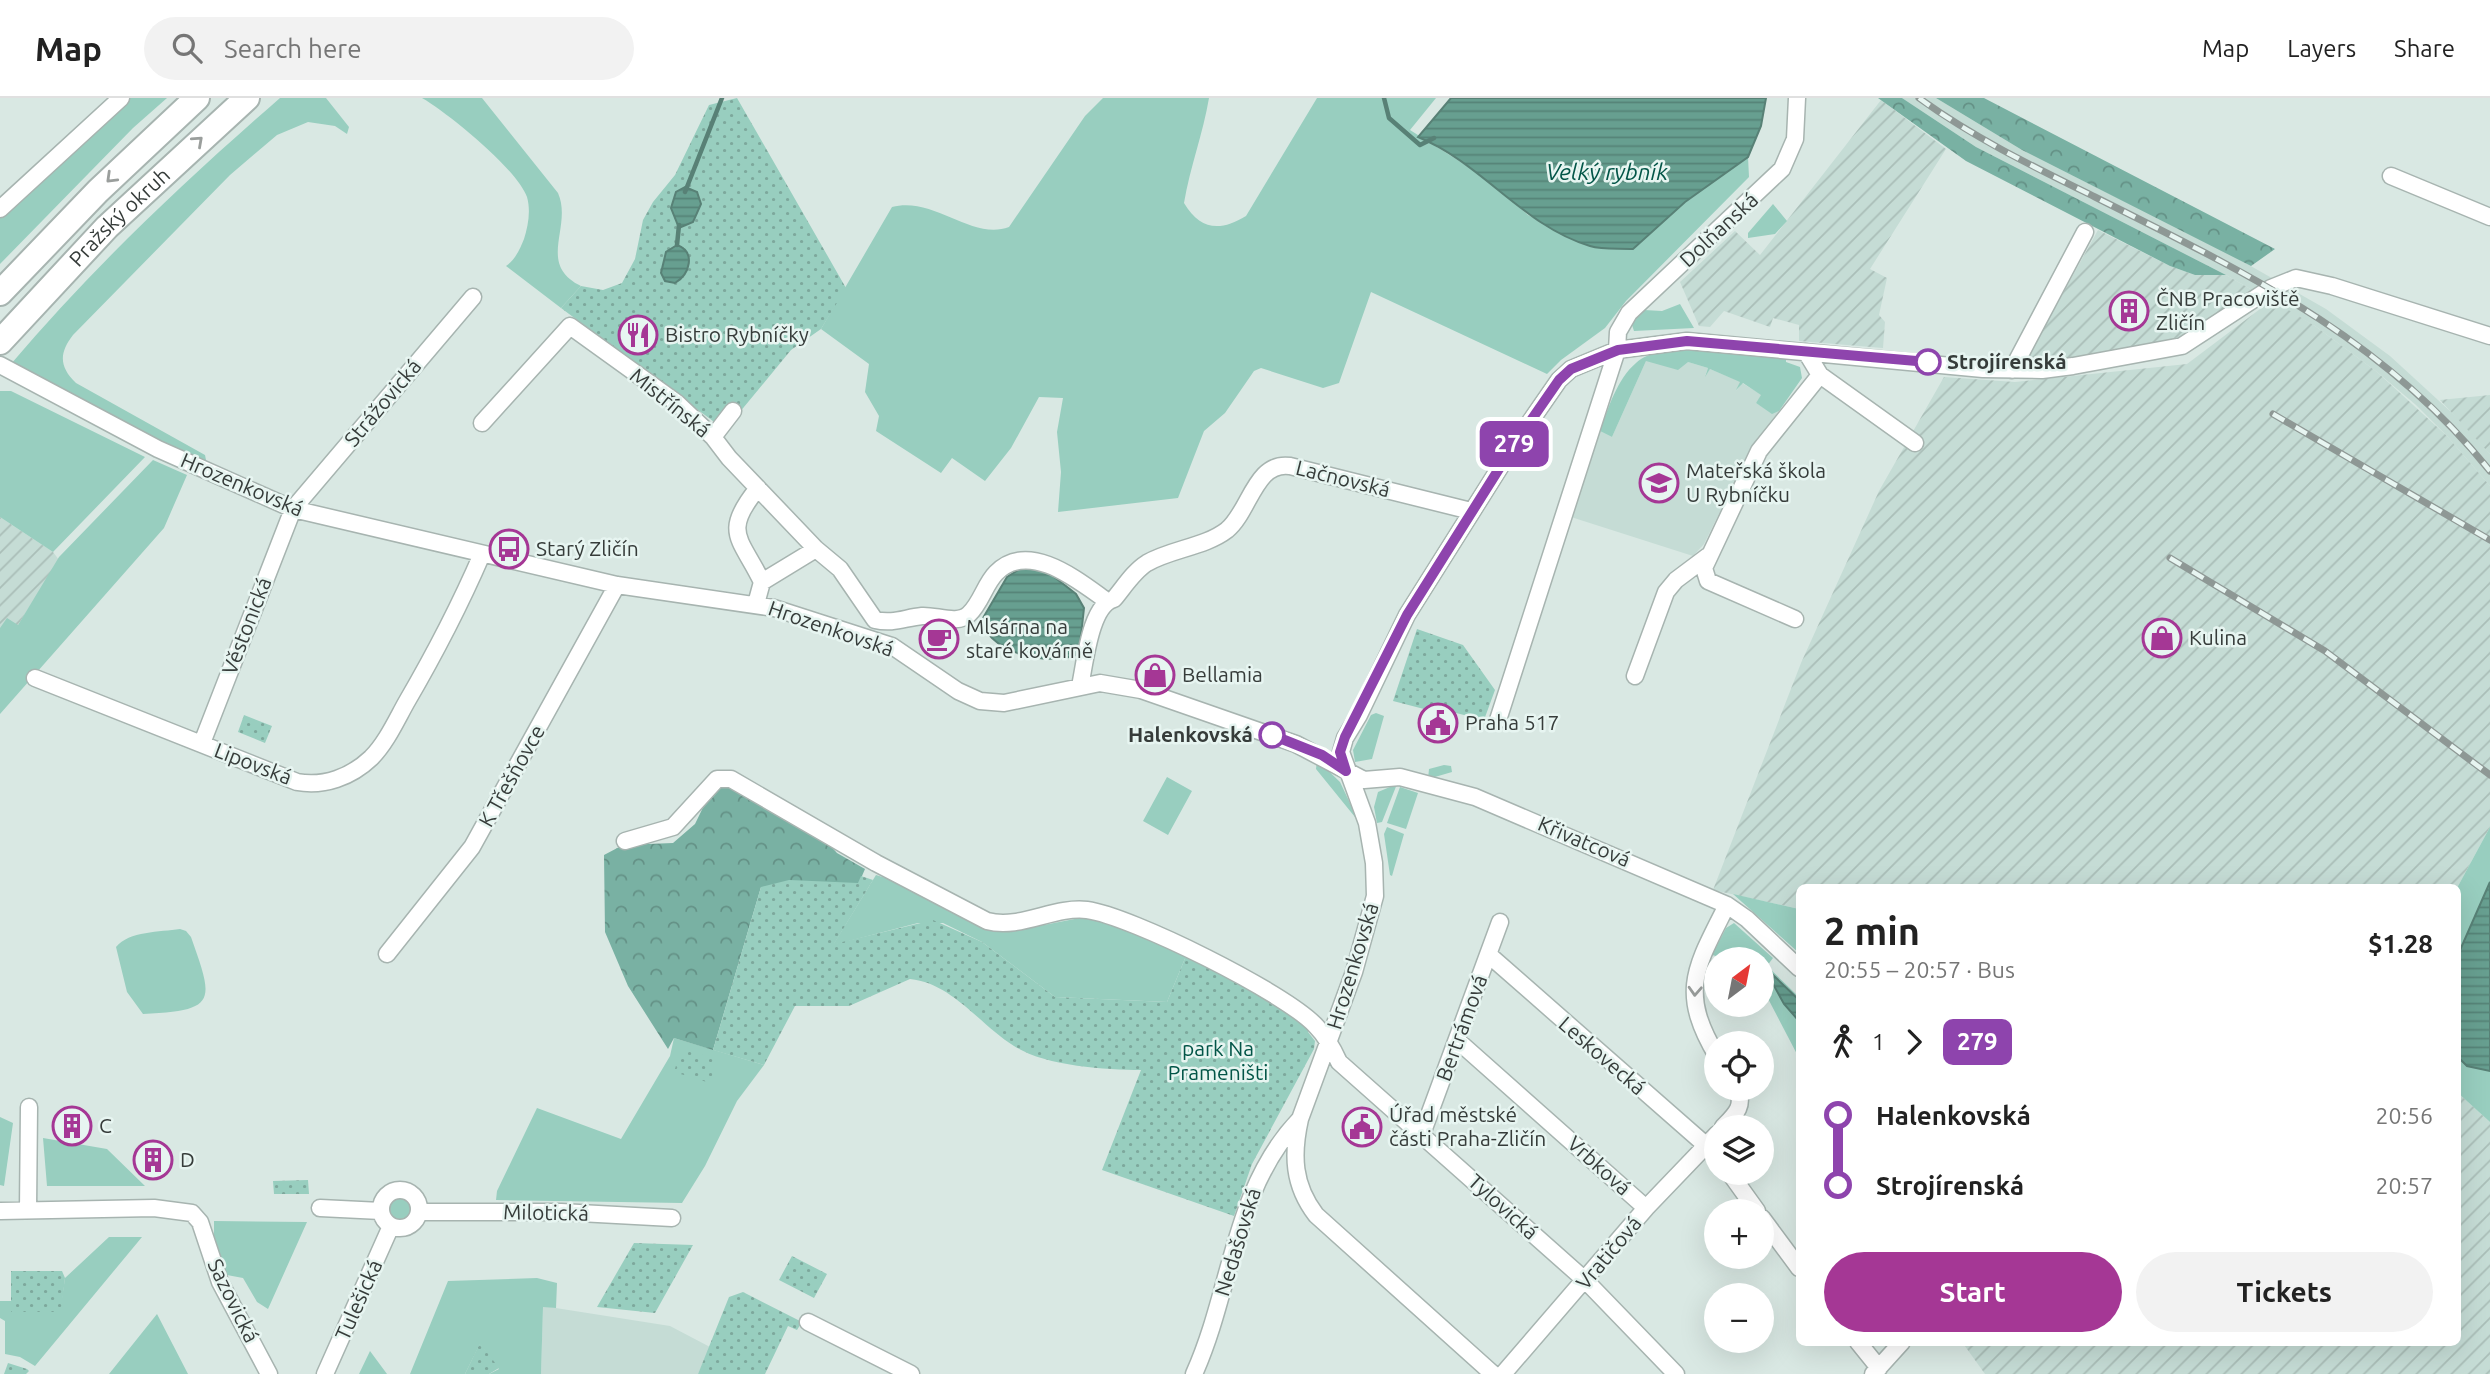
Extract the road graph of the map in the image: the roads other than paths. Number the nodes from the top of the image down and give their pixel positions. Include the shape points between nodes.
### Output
1 (121, 98) edge
2 (197, 98) edge
3 (247, 98) edge
4 (1797, 98) edge
5 (2391, 176) dead end
6 (0, 209) edge
7 (2490, 217) edge
8 (2085, 232) dead end
9 (0, 293) edge
10 (473, 297) dead end
11 (6, 335) edge
12 (2490, 336) edge
13 (1618, 350) junction
14 (1806, 352) junction
15 (0, 365) edge
16 (2012, 370) junction
17 (1820, 375) junction
18 (733, 411) dead end
19 (482, 423) dead end
20 (713, 437) junction
21 (1915, 443) dead end
22 (758, 488) junction
23 (293, 509) junction
24 (1471, 511) junction
25 (816, 550) junction
26 (482, 554) junction
27 (1708, 555) junction
28 (762, 582) junction
29 (617, 585) junction
30 (1107, 601) junction
31 (756, 604) junction
32 (875, 620) junction
33 (1795, 620) dead end
34 (868, 637) junction
35 (1635, 676) dead end
36 (35, 678) dead end
37 (1080, 686) junction
38 (1498, 720) dead end
39 (202, 744) junction
40 (1346, 771) junction
41 (625, 841) dead end
42 (1727, 905) junction
43 (1500, 922) dead end
44 (387, 954) dead end
45 (1489, 956) junction
46 (1796, 965) edge
47 (1704, 1033) edge
48 (1458, 1041) junction
49 (1329, 1043) junction
50 (29, 1107) dead end
51 (1300, 1119) junction
52 (1422, 1133) junction
53 (1704, 1137) edge
54 (1704, 1153) edge
55 (320, 1208) dead end
56 (1646, 1208) junction
57 (28, 1210) junction
58 (0, 1211) edge
59 (381, 1211) junction
60 (419, 1212) junction
61 (672, 1218) dead end
62 (391, 1226) junction
63 (1774, 1234) edge
64 (1796, 1264) edge
65 (1586, 1281) junction
66 (808, 1322) dead end
67 (1860, 1346) edge
68 (1898, 1346) edge
69 (1876, 1371) edge
70 (269, 1374) edge
71 (325, 1374) edge
72 (911, 1374) edge
73 (1194, 1374) edge
74 (1493, 1374) edge
75 (1503, 1374) edge
76 (1676, 1374) edge

1 - 6 street
2 -> 9 highway, Pražský okruh via 98,191
11 -> 3 highway, Pražský okruh via 116,218
4 - 13 street, Dolňanská via 1795,139 1782,169 1629,313 1618,332
5 - 7 street
8 - 16 street
10 - 23 street, Strážovická
12 - 16 street via 2296,278 2271,288 2176,348 2073,366
13 - 14 street via 1687,341
13 - 24 street via 1592,358 1559,380
13 - 38 street, Dolňanská
14 - 16 street
14 - 17 street
15 - 23 street, Hrozenkovská via 158,449
17 - 21 street
17 - 27 street via 1759,451
18 - 20 street
19 - 20 street, Mistřínská via 570,326 677,403
20 - 22 street, Mistřínská
22 - 25 street, Mistřínská
22 - 28 street via 738,516 737,539
23 - 26 street, Hrozenkovská
23 - 39 street, Věstonická
24 - 30 street, Lačnovská via 1278,465 1265,473 1226,530 1149,562
24 - 40 street via 1407,615 1345,737 1340,752
25 - 28 street
25 - 32 street, Mistřínská via 840,569
26 - 29 street, Hrozenkovská
26 - 39 street, Lipovská via 389,733 350,774 323,783 297,782
27 - 33 street via 1704,568 1708,581
27 - 35 street via 1666,593
28 - 31 street
29 - 31 street, Hrozenkovská
29 - 44 street, K Třešňovce via 472,847
30 - 32 street via 1060,569 1027,561 996,573 969,615 959,619
30 - 37 street, Lačnovská via 1096,616
31 - 34 street, Hrozenkovská
32 - 34 street
34 - 37 street, Hrozenkovská via 892,646 980,701 1004,703
36 - 39 street, Lipovská
37 - 40 street, Hrozenkovská via 1121,686 1181,702 1296,744
40 - 42 street, Křivatcová via 1364,780 1400,778 1475,797
40 - 49 street, Hrozenkovská via 1367,822 1376,888 1362,948
41 - 49 street via 673,827 716,779 731,779 987,921 1005,924 1087,910 1143,930 1285,1001
42 - 46 street, Křivatcová
42 -> 47 street via 1706,944 1694,988 1698,1023
43 - 45 street, Bertrámová
45 - 48 street, Bertrámová
45 - 53 street, Leskovecká
48 - 52 street, Bertrámová
48 - 56 street, Vrbková
49 - 51 street, Hrozenkovská
49 - 52 street, Tylovická via 1339,1062
50 - 57 street
51 - 73 street, Nedašovská via 1280,1140 1255,1183 1208,1343
51 - 74 street, Hrozenkovská via 1294,1164 1299,1186 1316,1215
52 - 65 street, Tylovická
54 - 56 street, Vratičová
55 - 59 street
56 - 65 street, Vratičová
57 - 58 street
57 - 70 street, Sazovická via 181,1210 196,1215 220,1282
59 - 60 street via 388,1195 398,1191 414,1196
59 - 62 street
60 - 61 street, Milotická
60 - 62 street, Milotická via 407,1227
62 - 71 street, Tulešická
63 - 64 street
65 - 75 street, Vratičová
65 - 76 street, Tylovická
66 - 72 street
67 - 69 street
68 - 69 street

